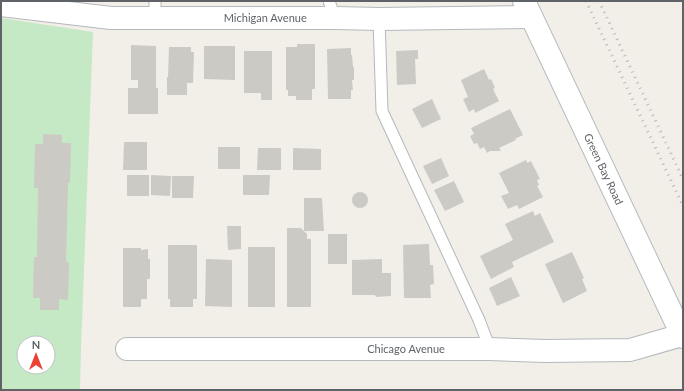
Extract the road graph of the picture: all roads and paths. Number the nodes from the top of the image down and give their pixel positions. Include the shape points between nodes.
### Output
1 (1, 5) edge
2 (154, 9) edge
3 (527, 9) edge
4 (332, 10) edge
5 (378, 19) junction
6 (682, 336) edge
7 (127, 349) dead end
8 (490, 349) junction

1 - 2 street, Michigan Avenue via 111,18
2 - 4 street, Michigan Avenue
3 - 5 street, Michigan Avenue
3 - 6 street, Green Bay Road
4 - 5 street, Michigan Avenue
5 - 8 lane via 382,111
6 - 8 street, Chicago Avenue via 630,350
7 - 8 street, Chicago Avenue

